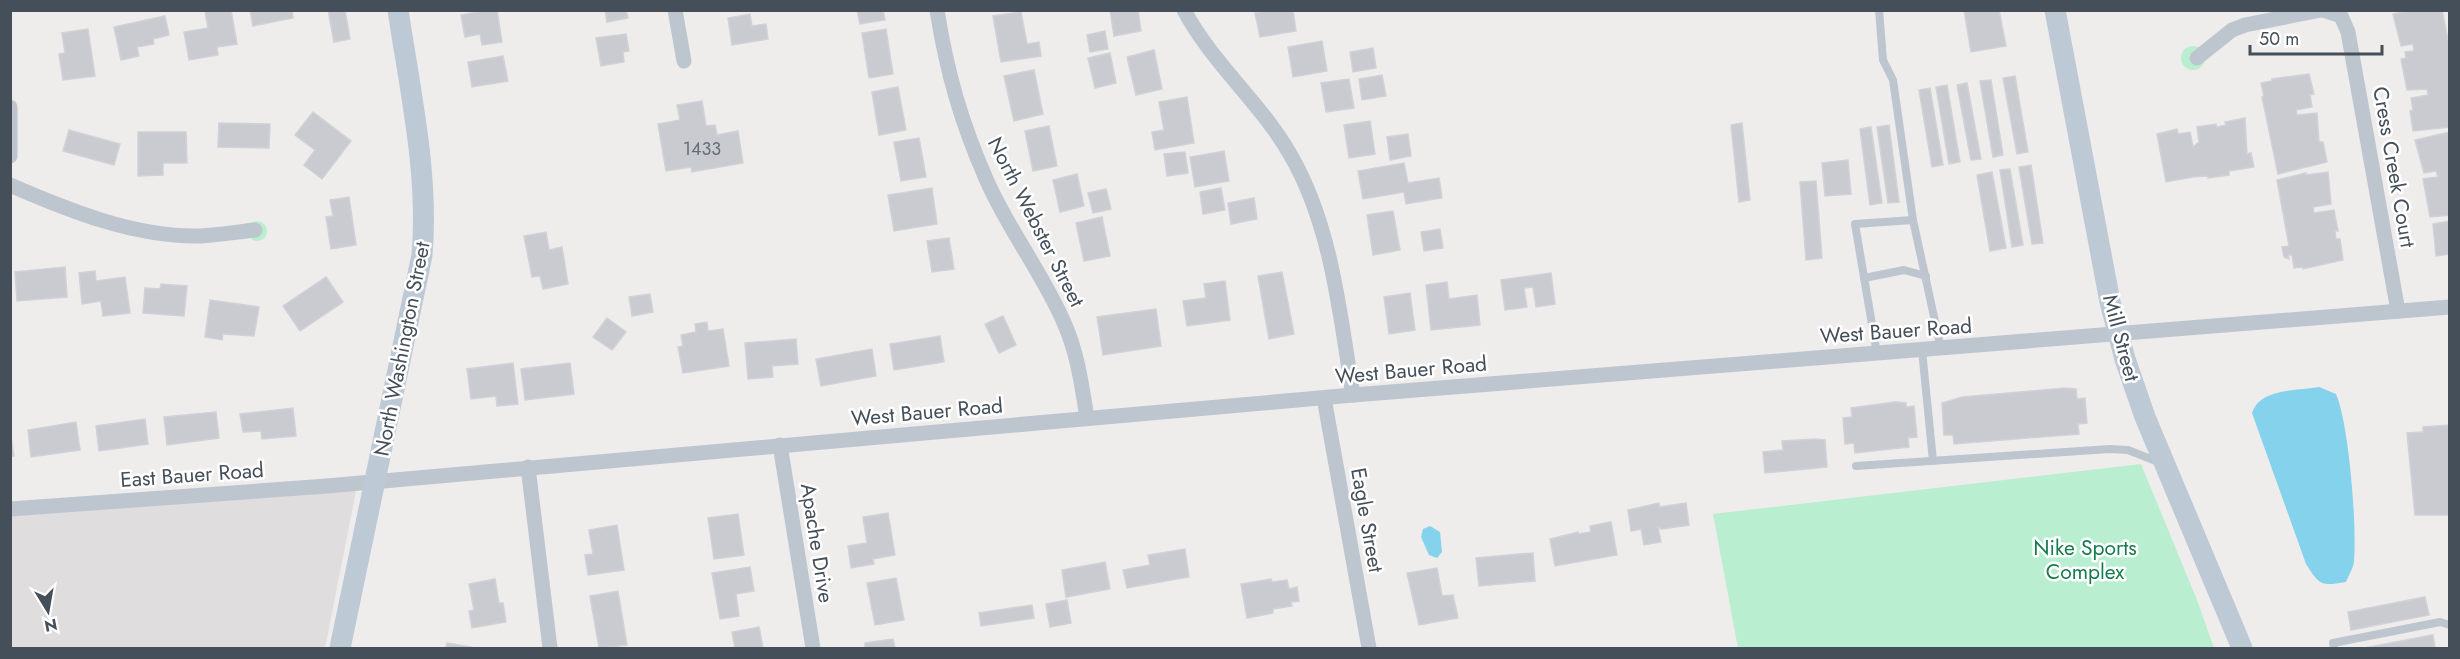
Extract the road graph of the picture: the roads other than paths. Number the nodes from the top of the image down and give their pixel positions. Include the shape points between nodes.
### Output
1 (398, 10) edge
2 (675, 10) edge
3 (937, 10) edge
4 (1184, 10) edge
5 (1879, 10) edge
6 (2055, 10) edge
7 (2322, 10) edge
8 (2197, 58) dead end
9 (684, 61) dead end
10 (10, 106) edge
11 (10, 156) edge
12 (10, 185) edge
13 (1913, 220) junction
14 (255, 230) dead end
15 (1926, 276) junction
16 (1864, 278) junction
17 (2450, 306) edge
18 (2398, 311) junction
19 (2118, 334) junction
20 (1941, 349) junction
21 (1922, 350) junction
22 (1876, 354) junction
23 (1353, 395) junction
24 (1324, 398) junction
25 (1087, 418) junction
26 (780, 445) junction
27 (1933, 461) junction
28 (2165, 464) junction
29 (1856, 466) dead end
30 (528, 467) junction
31 (376, 480) junction
32 (10, 509) edge
33 (2450, 625) edge
34 (340, 648) edge
35 (550, 648) edge
36 (813, 648) edge
37 (1369, 648) edge
38 (2242, 648) edge
39 (2334, 648) edge

1 - 31 main road, North Washington Street via 425,222 421,269
2 - 9 street
3 - 25 street, North Webster Street via 959,112 988,182 1065,326 1078,361
4 - 23 street via 1273,128 1308,192 1336,290
5 - 13 lane via 1883,60 1893,80
6 - 19 main road, Mill Street
7 - 8 street, Cress Creek Court via 2245,25 2232,30
7 - 18 street, Cress Creek Court via 2341,16 2349,32
10 - 11 street
12 - 14 street via 90,218 128,227 200,236
13 - 15 lane
13 - 16 lane via 1855,224
15 - 16 lane via 1904,270
15 - 20 lane
16 - 22 lane
17 - 18 street, West Bauer Road
18 - 19 street, West Bauer Road
19 - 20 street, West Bauer Road
19 - 28 main road, Mill Street
20 - 21 street, West Bauer Road
21 - 22 street, West Bauer Road
21 - 27 lane
22 - 23 street, West Bauer Road
23 - 24 street, West Bauer Road
24 - 25 street, West Bauer Road
24 - 37 street, Eagle Street
25 - 26 street, West Bauer Road
26 - 30 street, West Bauer Road
26 - 36 street, Apache Drive
27 - 28 lane via 2128,450
27 - 29 lane
28 - 38 main road, Mill Street
30 - 31 street, West Bauer Road
30 - 35 street
31 - 32 street, East Bauer Road
31 - 34 main road, North Washington Street
33 - 39 lane via 2440,622 2333,643

